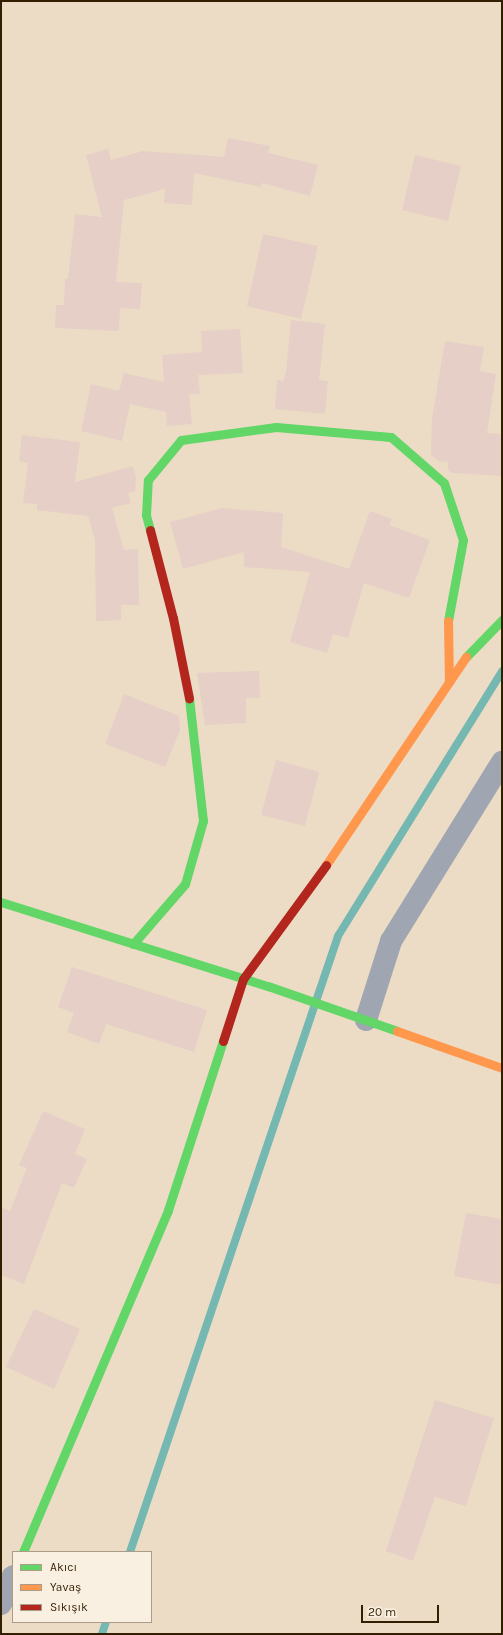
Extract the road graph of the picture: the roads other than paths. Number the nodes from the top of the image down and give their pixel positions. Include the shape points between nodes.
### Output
1 (502, 620) edge
2 (449, 682) junction
3 (502, 762) edge
4 (1, 902) edge
5 (133, 944) junction
6 (243, 978) junction
7 (360, 1018) junction
8 (502, 1068) edge
9 (23, 1551) edge
10 (12, 1578) edge
11 (1, 1604) edge

1 - 2 street via 465,658
2 - 5 street via 448,618 463,540 444,483 391,437 276,427 181,440 148,480 146,515 173,618 189,697 203,821 185,884
2 - 6 street via 356,824
3 - 7 street via 391,941
4 - 5 street
5 - 6 street
6 - 7 street
6 - 9 street via 168,1210
7 - 8 street
10 - 11 street

